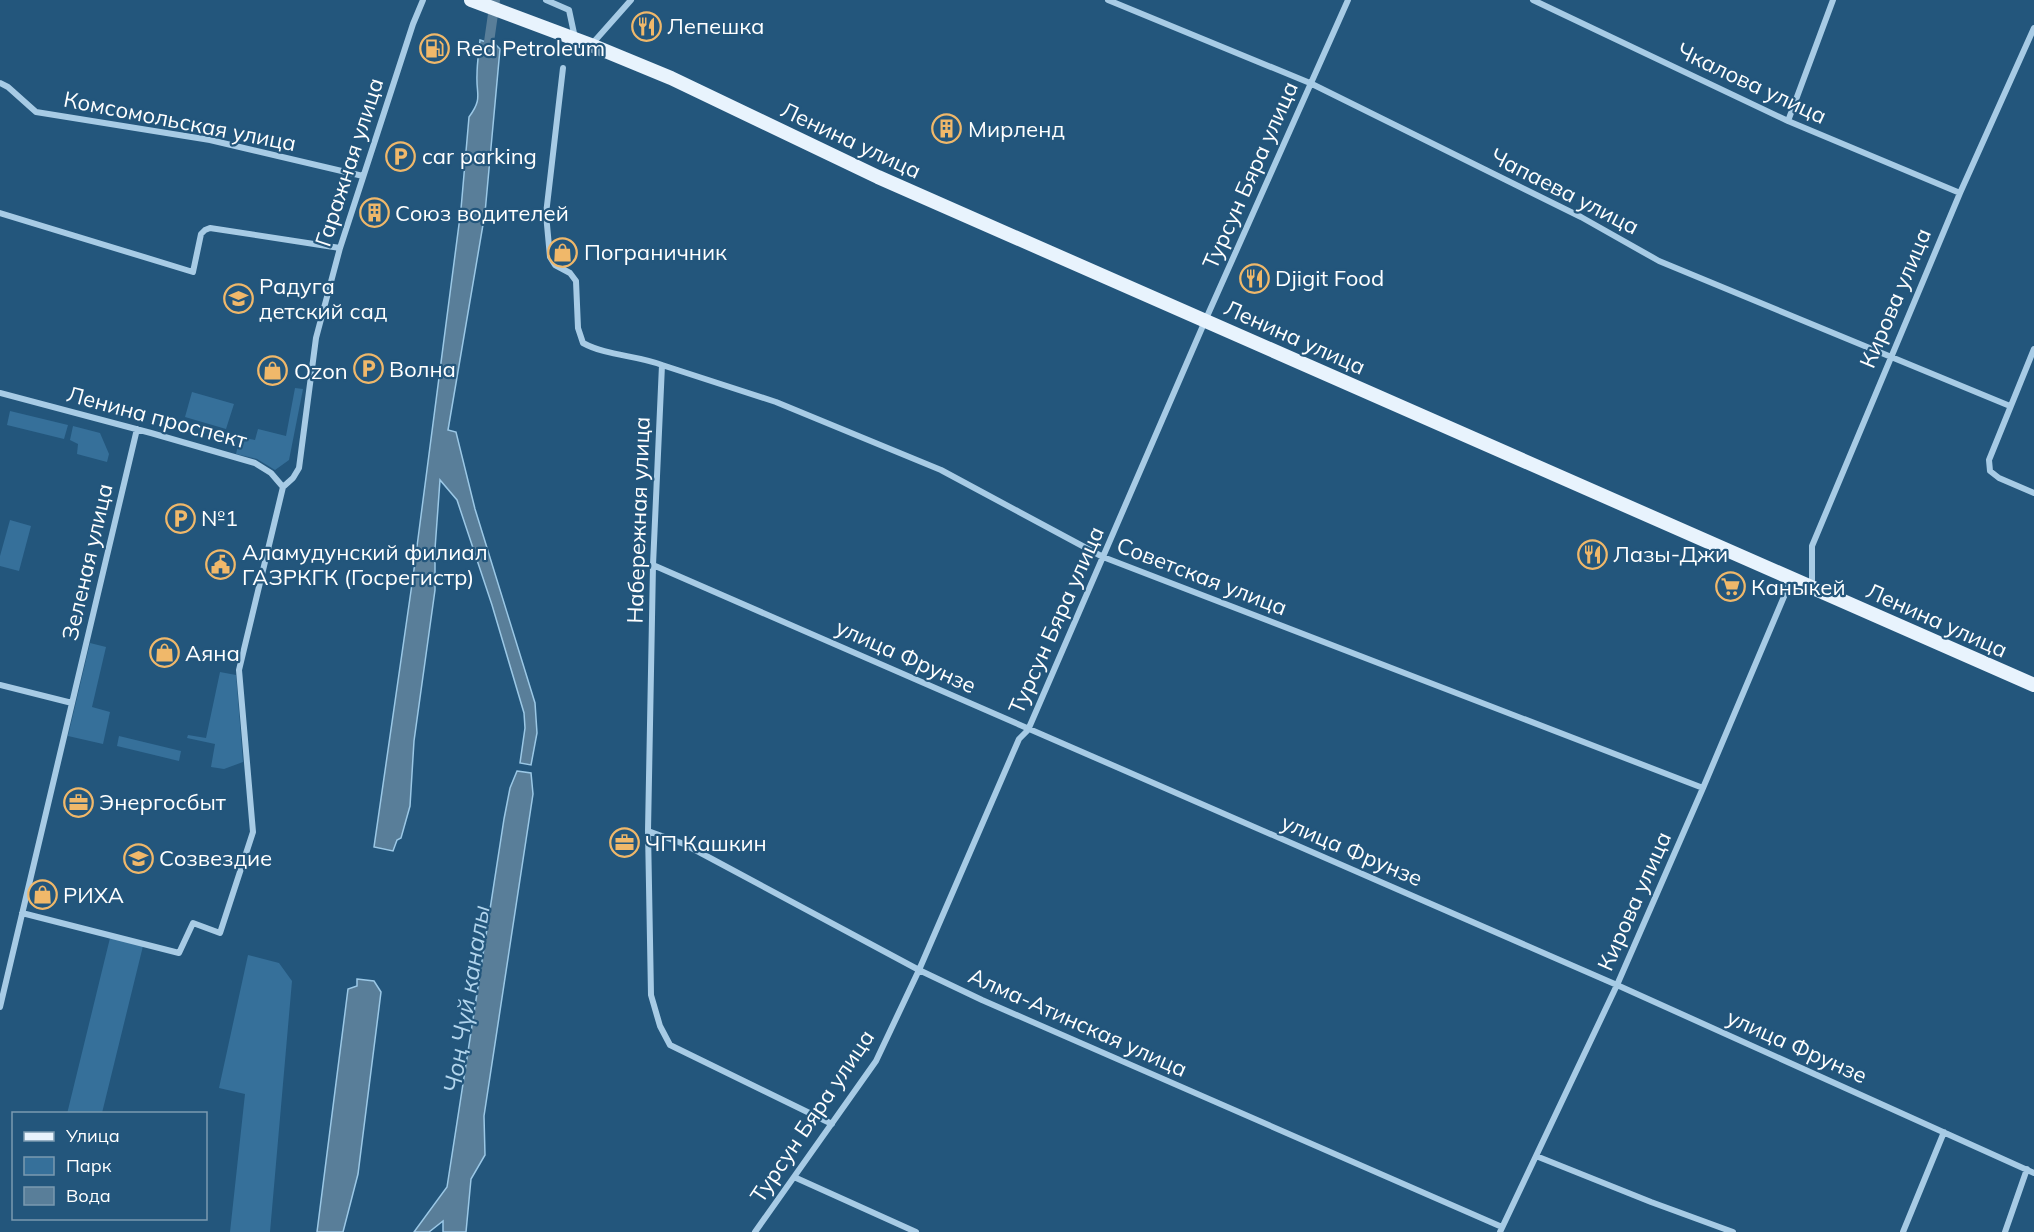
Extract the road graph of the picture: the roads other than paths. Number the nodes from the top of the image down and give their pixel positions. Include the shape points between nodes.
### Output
1 (423, 0) edge
2 (471, 0) edge
3 (546, 0) edge
4 (631, 0) edge
5 (1108, 0) edge
6 (1348, 0) edge
7 (1533, 0) edge
8 (1833, 0) edge
9 (2034, 28) edge
10 (575, 39) junction
11 (591, 45) junction
12 (563, 68) dead end
13 (0, 83) edge
14 (1310, 83) junction
15 (1788, 121) junction
16 (363, 176) junction
17 (1960, 193) junction
18 (0, 213) edge
19 (340, 248) junction
20 (1205, 321) junction
21 (2034, 349) edge
22 (1890, 357) junction
23 (662, 365) junction
24 (0, 393) edge
25 (2010, 406) junction
26 (137, 429) junction
27 (283, 487) junction
28 (2034, 493) edge
29 (1103, 557) junction
30 (654, 565) junction
31 (1791, 580) junction
32 (1812, 588) junction
33 (0, 685) edge
34 (2034, 685) edge
35 (72, 703) junction
36 (1028, 729) junction
37 (1703, 788) junction
38 (648, 831) junction
39 (22, 913) junction
40 (919, 970) junction
41 (1617, 985) junction
42 (0, 1007) edge
43 (832, 1124) junction
44 (1944, 1132) junction
45 (1536, 1156) junction
46 (2027, 1169) junction
47 (2034, 1173) edge
48 (794, 1177) junction
49 (1501, 1230) edge
50 (755, 1232) edge
51 (916, 1232) edge
52 (1733, 1232) edge
53 (1903, 1232) edge
54 (2005, 1232) edge

1 - 16 street, Гаражная улица
2 - 10 main road, Ленина улица
3 - 10 street via 569,10
4 - 11 street
5 - 14 street, Чапаева улица
6 - 14 street, Турсун Бяра улица
7 - 15 street, Чкалова улица
8 - 15 street
9 - 17 street, Кирова улица
10 - 11 main road, Ленина улица
11 - 20 main road, Ленина улица
12 - 23 street via 546,214 550,257 576,281 578,328 583,344
13 - 16 street, Комсомольская улица via 36,112 210,140
14 - 20 street, Турсун Бяра улица
14 - 22 street, Чапаева улица via 1581,217 1659,261
15 - 17 street, Чкалова улица
16 - 19 street, Гаражная улица
17 - 22 street, Кирова улица
18 - 19 street via 193,272 201,234 210,228
19 - 27 street, Гаражная улица via 316,338 299,468
20 - 29 street, Турсун Бяра улица
20 - 31 main road, Ленина улица
21 - 25 street
22 - 25 street, Чапаева улица
22 - 32 street, Кирова улица via 1812,546
23 - 29 street, Советская улица via 776,402 941,470
23 - 30 street, Набережная улица
24 - 26 street, Ленина проспект
25 - 28 street via 1989,460 1990,471
26 - 27 street, Ленина проспект via 255,463
26 - 35 street, Зеленая улица
27 - 39 street via 240,670 253,832 220,933 193,923 179,953
29 - 36 street, Турсун Бяра улица
29 - 37 street, Советская улица
30 - 36 street, улица Фрунзе
30 - 38 street, Набережная улица
31 - 32 main road, Ленина улица
31 - 37 street, Кирова улица
32 - 34 main road, Ленина улица
33 - 35 street
35 - 39 street, Зеленая улица
36 - 40 street, Турсун Бяра улица via 1019,739
36 - 41 street, улица Фрунзе
37 - 41 street, Кирова улица
38 - 40 street, Алма-Атинская улица via 684,844
38 - 43 street, Набережная улица via 651,995 670,1045
39 - 42 street, Зеленая улица
40 - 43 street, Турсун Бяра улица via 876,1061
40 - 49 street, Алма-Атинская улица
41 - 44 street, улица Фрунзе
41 - 45 street, Кирова улица
43 - 48 street, Турсун Бяра улица
44 - 46 street, улица Фрунзе
44 - 53 street
45 - 49 street, Кирова улица
45 - 52 street
46 - 47 street, улица Фрунзе
46 - 54 street
48 - 50 street, Турсун Бяра улица
48 - 51 street

